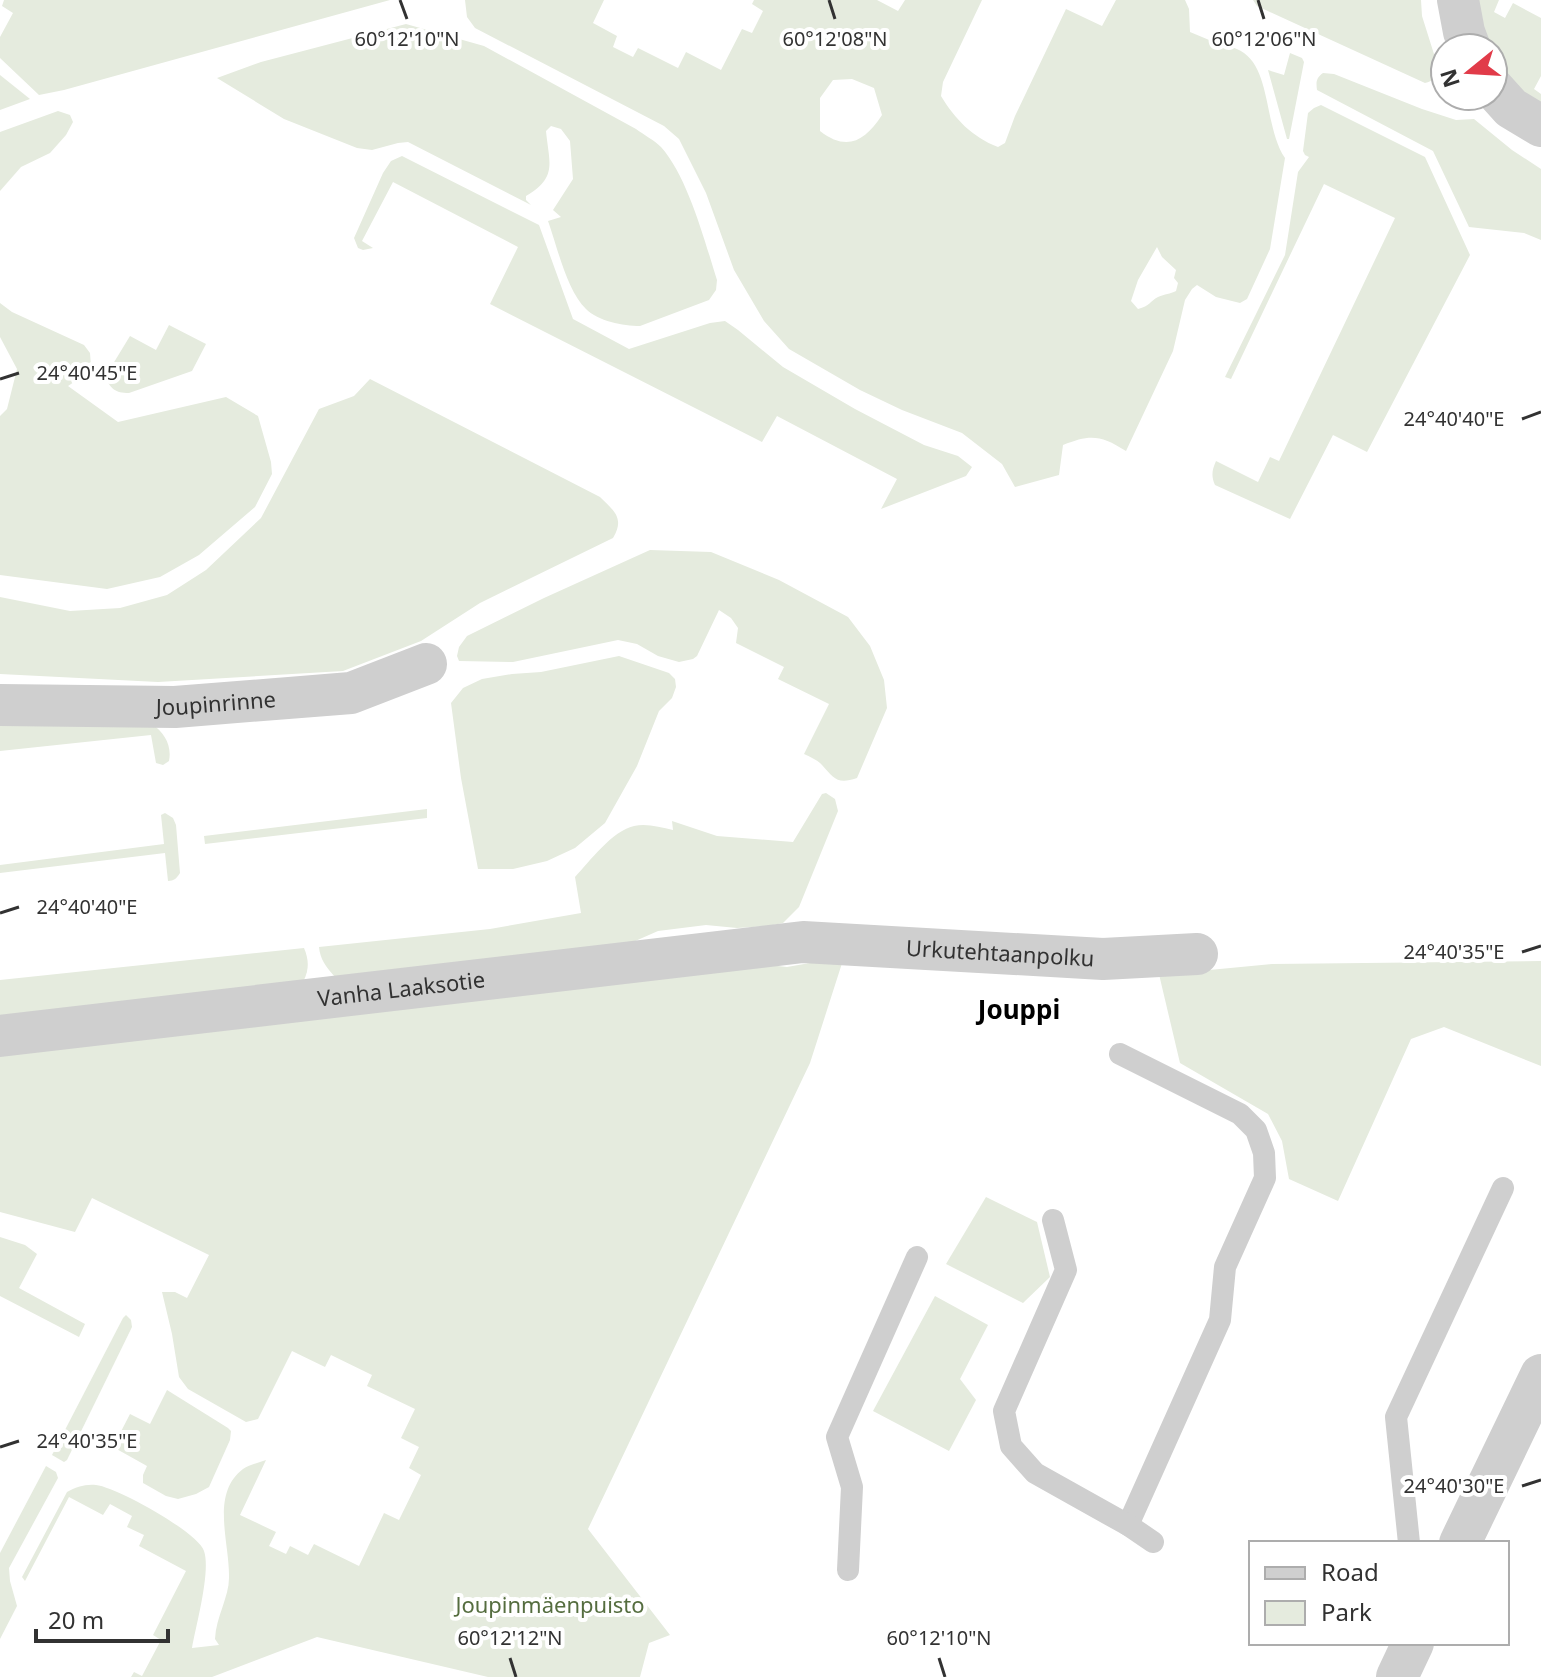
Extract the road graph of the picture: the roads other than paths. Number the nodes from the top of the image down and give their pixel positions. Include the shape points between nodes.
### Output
1 (1458, 0) edge
2 (1464, 32) edge
3 (1509, 106) edge
4 (1541, 126) edge
5 (426, 664) dead end
6 (0, 705) edge
7 (803, 942) joint
8 (1197, 954) dead end
9 (0, 1036) edge
10 (1120, 1054) dead end
11 (1503, 1188) dead end
12 (1053, 1220) dead end
13 (917, 1257) dead end
14 (1541, 1375) edge
15 (1128, 1525) junction
16 (1409, 1541) edge
17 (1461, 1541) edge
18 (1153, 1542) dead end
19 (848, 1570) dead end
20 (1412, 1645) edge
21 (1397, 1677) edge

1 - 2 street
3 - 4 street
5 - 6 street, Joupinrinne via 351,693 175,707
7 - 8 street, Urkutehtaanpolku via 1103,959
7 - 9 street, Vanha Laaksotie
10 - 15 lane via 1240,1114 1256,1130 1265,1178 1225,1267 1220,1320
11 - 16 lane via 1396,1417
12 - 15 lane via 1066,1270 1004,1411 1011,1446 1035,1473
13 - 19 lane via 837,1437 852,1487
14 - 17 street
15 - 18 lane
20 - 21 street

